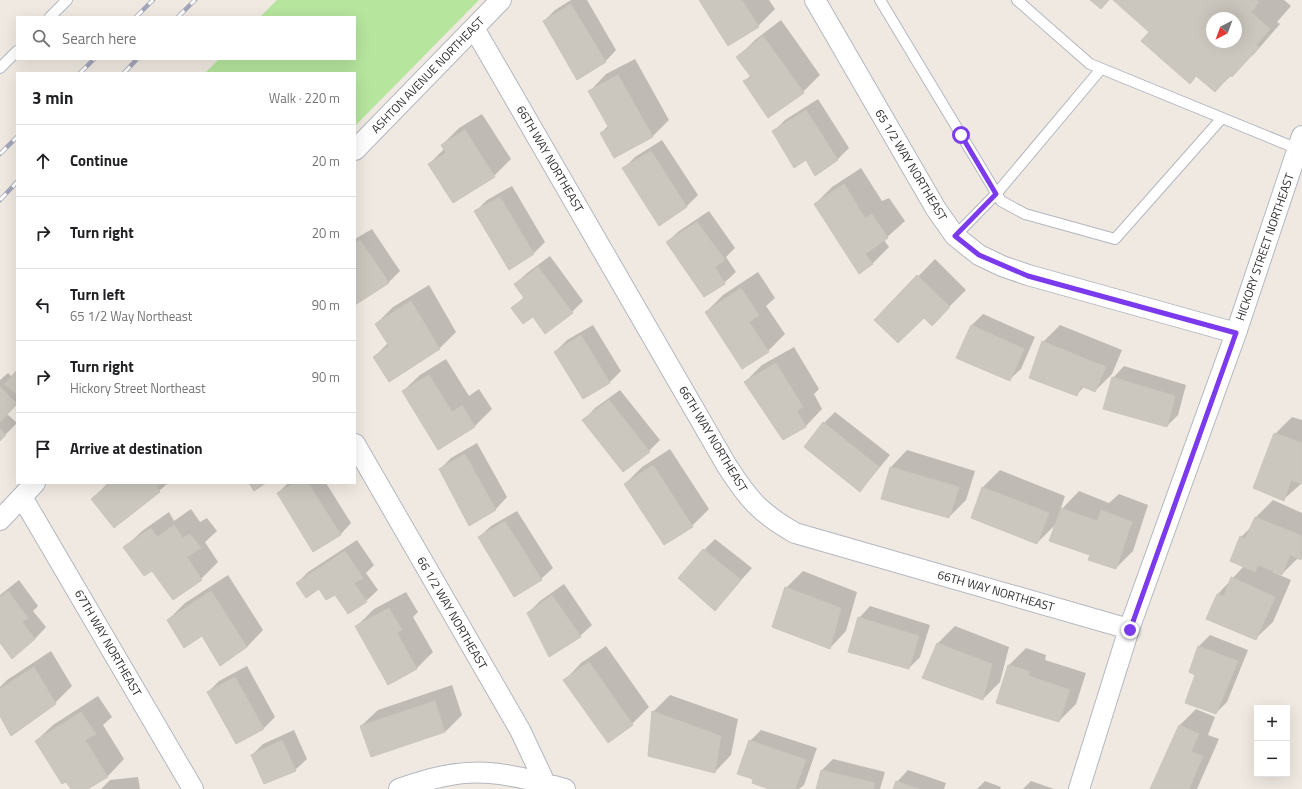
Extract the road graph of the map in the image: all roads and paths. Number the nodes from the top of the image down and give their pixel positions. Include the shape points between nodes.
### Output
1 (67, 0) edge
2 (501, 0) edge
3 (815, 0) edge
4 (880, 0) edge
5 (1017, 0) edge
6 (51, 16) edge
7 (474, 28) junction
8 (16, 51) edge
9 (0, 68) edge
10 (1101, 69) junction
11 (1222, 118) junction
12 (1300, 142) edge
13 (356, 149) edge
14 (996, 194) junction
15 (955, 236) junction
16 (1236, 333) junction
17 (356, 446) edge
18 (29, 490) edge
19 (0, 520) edge
20 (1130, 630) junction
21 (545, 783) junction
22 (193, 789) edge
23 (399, 789) edge
24 (565, 789) edge
25 (1079, 789) edge

1 - 6 lane
2 - 7 street, ASHTON AVENUE NORTHEAST
3 - 15 street, 65 1/2 WAY NORTHEAST via 936,209
4 - 14 lane
5 - 10 lane via 1090,64
7 - 13 street, ASHTON AVENUE NORTHEAST
7 - 20 street, 66TH WAY NORTHEAST via 727,466 756,507 795,533
8 - 9 lane
10 - 11 lane
10 - 14 lane
11 - 12 lane
11 - 14 lane via 1116,239 1025,214 1001,201
12 - 16 street, HICKORY STREET NORTHEAST
14 - 15 lane
15 - 16 street, 65 1/2 WAY NORTHEAST via 979,255 1028,276
16 - 20 street, HICKORY STREET NORTHEAST
17 - 21 street, 66 1/2 WAY NORTHEAST via 520,730
18 - 19 street
18 - 22 street, 67TH WAY NORTHEAST
20 - 25 street, HICKORY STREET NORTHEAST
21 - 23 street via 490,773 458,774 424,780
21 - 24 street

